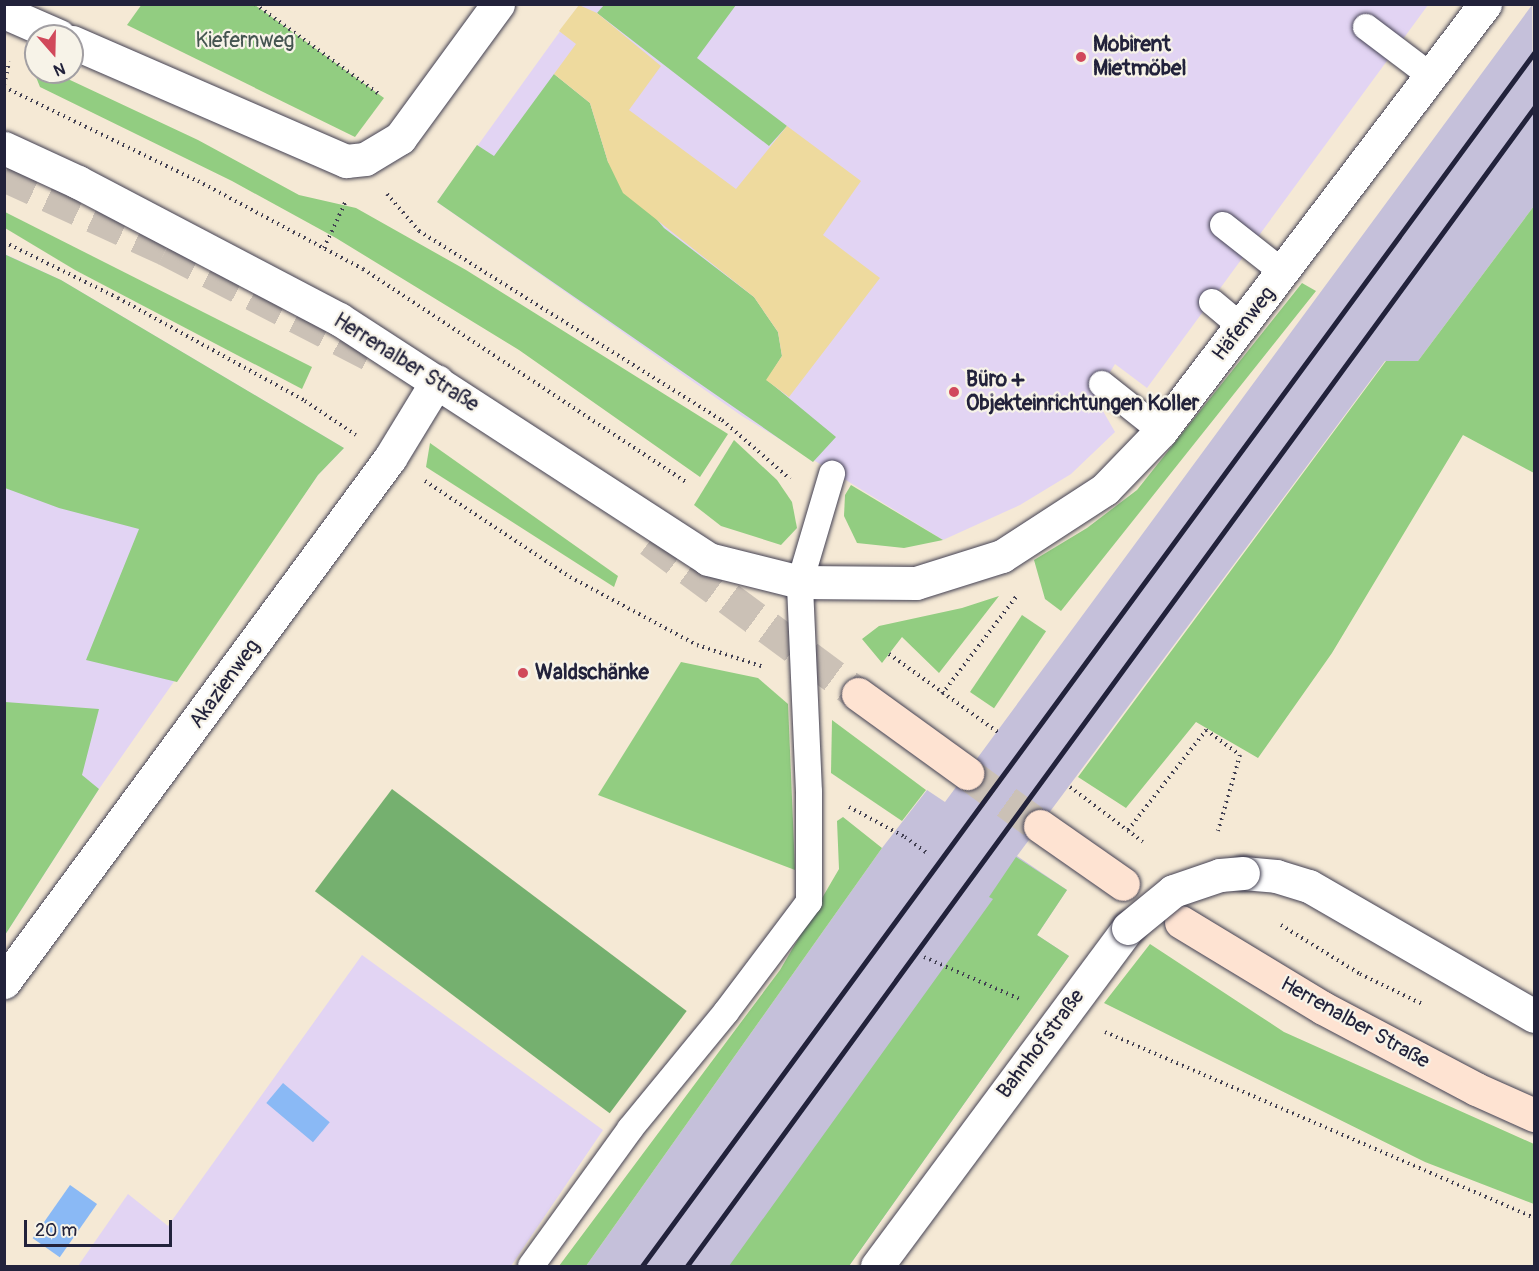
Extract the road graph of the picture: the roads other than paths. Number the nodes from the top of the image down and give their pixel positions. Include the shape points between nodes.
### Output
1 (498, 4) edge
2 (1485, 4) edge
3 (4, 12) edge
4 (32, 24) edge
5 (1366, 27) dead end
6 (84, 47) edge
7 (1432, 77) junction
8 (4, 148) edge
9 (1223, 225) dead end
10 (1284, 273) junction
11 (1212, 302) dead end
12 (1242, 327) junction
13 (437, 381) junction
14 (1102, 384) dead end
15 (1161, 431) junction
16 (832, 474) dead end
17 (800, 582) junction
18 (858, 694) tunnel mouth
19 (967, 773) tunnel mouth
20 (1040, 826) tunnel mouth
21 (1123, 884) dead end
22 (1180, 922) dead end
23 (4, 982) edge
24 (1534, 1016) edge
25 (1534, 1115) edge
26 (531, 1266) edge
27 (878, 1266) edge

1 - 6 street via 400,138 365,159 346,161
2 - 7 street, Häfenweg
3 - 4 street
5 - 7 lane
7 - 10 street, Häfenweg
8 - 13 street, Herrenalber Straße via 69,177 339,319
9 - 10 lane
10 - 12 street, Häfenweg
11 - 12 lane
12 - 15 street, Häfenweg
13 - 17 street, Herrenalber Straße via 708,560
13 - 23 street, Akazienweg via 383,467
14 - 15 lane
15 - 17 street, Häfenweg via 1106,489 1002,556 916,583
16 - 17 lane
17 - 26 lane via 809,792 809,902 630,1129
18 - 19 main road
20 - 21 main road
22 - 25 main road, Herrenalber Straße via 1333,1014
24 - 27 street, Bahnhofstraße, bridge via 1309,886 1276,876 1232,874 1173,891 1128,928

